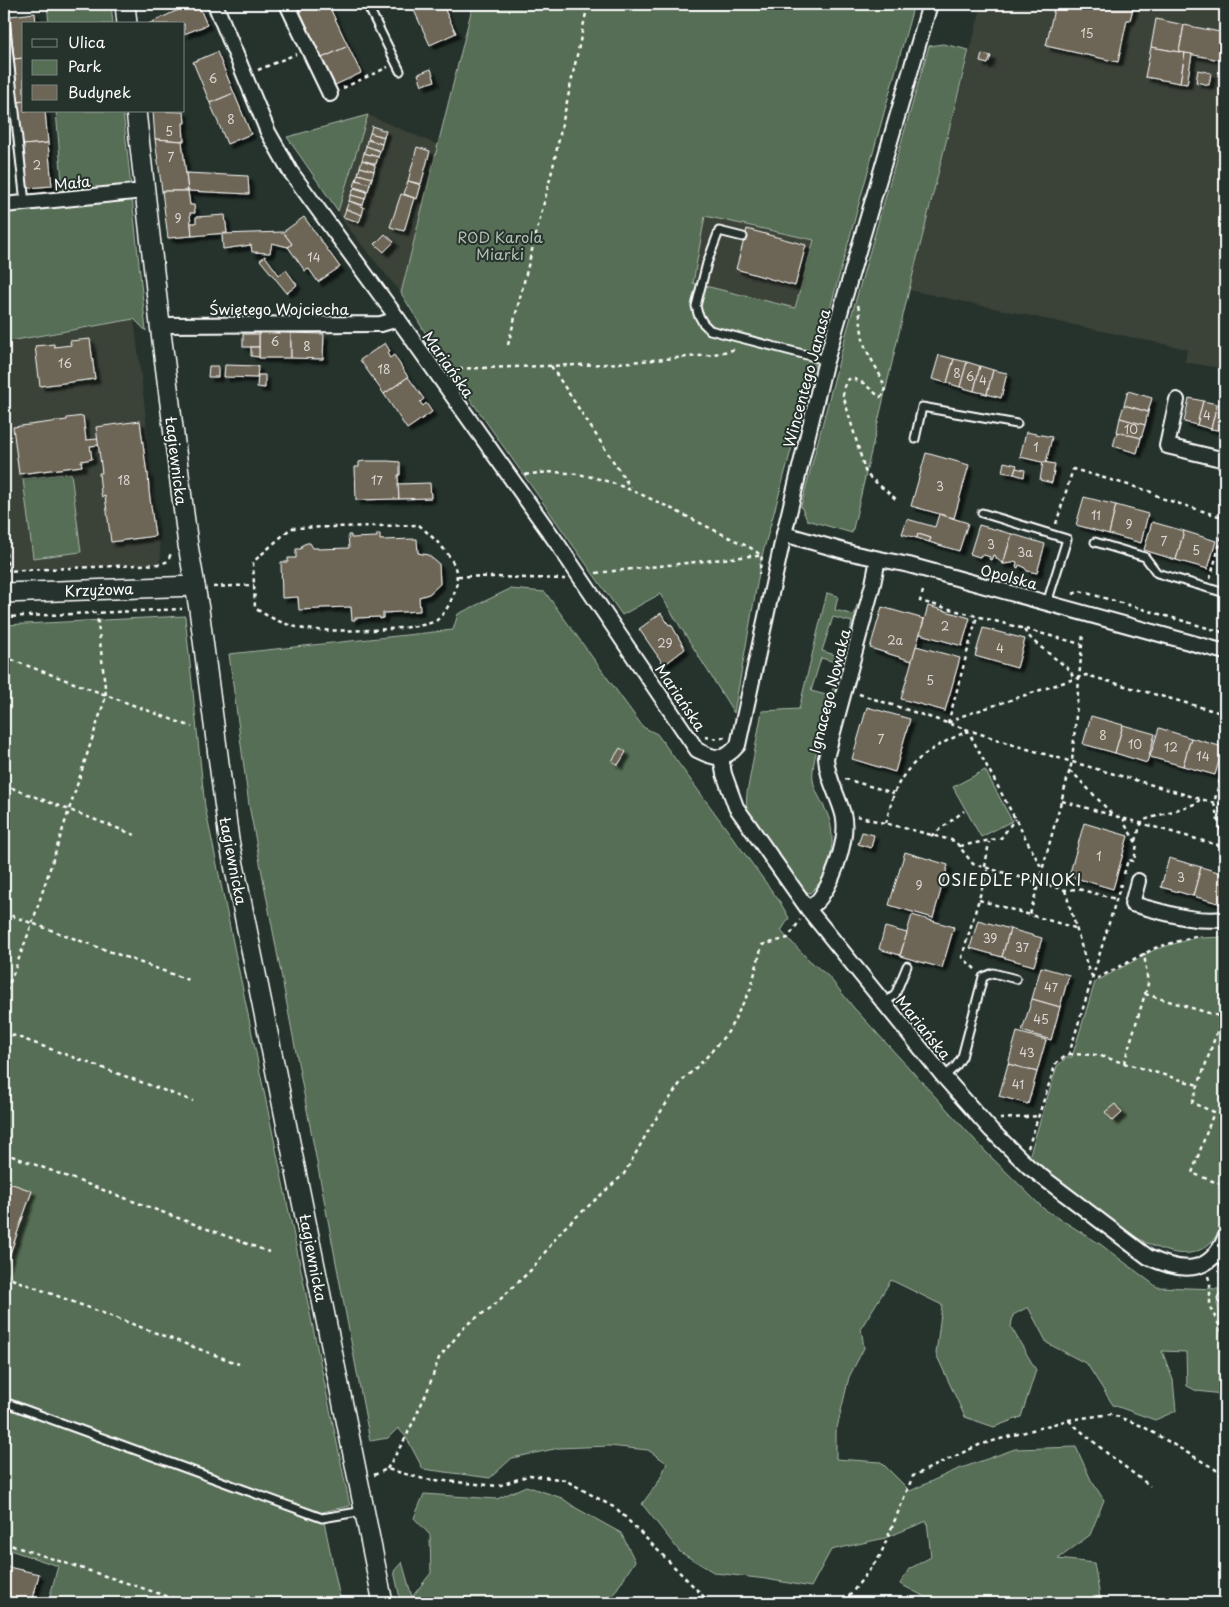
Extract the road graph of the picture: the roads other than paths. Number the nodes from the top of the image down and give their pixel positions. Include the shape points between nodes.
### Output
1 (124, 4) edge
2 (215, 4) edge
3 (287, 4) edge
4 (368, 4) edge
5 (930, 4) edge
6 (4, 12) edge
7 (127, 22) edge
8 (400, 71) dead end
9 (330, 94) road end
10 (136, 112) edge
11 (144, 191) junction
12 (25, 203) junction
13 (4, 205) edge
14 (743, 237) dead end
15 (398, 319) junction
16 (160, 325) junction
17 (826, 360) junction
18 (1176, 400) dead end
19 (1017, 424) dead end
20 (915, 439) dead end
21 (1225, 460) edge
22 (982, 514) dead end
23 (784, 534) junction
24 (1095, 542) dead end
25 (878, 559) junction
26 (203, 590) junction
27 (4, 593) edge
28 (1225, 593) edge
29 (1047, 603) junction
30 (1225, 652) edge
31 (721, 758) junction
32 (1138, 881) dead end
33 (808, 909) junction
34 (1225, 919) edge
35 (907, 966) dead end
36 (1016, 979) dead end
37 (884, 1002) junction
38 (944, 1077) junction
39 (1225, 1238) edge
40 (1220, 1259) edge
41 (4, 1402) edge
42 (364, 1511) junction
43 (382, 1603) edge

1 - 7 street
2 - 15 street, Mariańska via 268,132 290,171
3 - 9 street
4 - 8 lane
5 - 17 street, Wincentego Janasa
6 - 12 lane
10 - 11 street, Łagiewnicka
11 - 12 street, Mała
11 - 16 street, Łagiewnicka
12 - 13 street, Mała
14 - 17 lane via 720,231 707,263 696,306 703,322 710,330
15 - 16 street, Świętego Wojciecha via 381,324
15 - 31 street, Mariańska via 583,573 697,750
16 - 26 street, Łagiewnicka via 188,545
17 - 23 street, Wincentego Janasa
18 - 21 street via 1167,446
19 - 20 lane via 922,407
22 - 29 lane via 1067,539
23 - 25 street, Opolska
23 - 31 street, Wincentego Janasa via 738,745
24 - 28 lane via 1145,557 1157,573
25 - 29 street, Opolska
25 - 33 street, Ignacego Nowaka via 826,758 844,816 845,830 830,882
26 - 27 street, Krzyżowa
26 - 42 street, Łagiewnicka via 229,840
29 - 30 street, Opolska
31 - 33 street, Mariańska via 736,807
32 - 34 street via 1132,904 1202,921
33 - 37 street, Mariańska
35 - 37 lane via 896,995
36 - 38 lane via 993,973 984,977 962,1057
37 - 38 street, Mariańska
38 - 40 street, Mariańska via 1020,1159 1148,1257 1168,1266 1186,1268
39 - 40 street, Mariańska
41 - 42 lane via 322,1518
42 - 43 street, Łagiewnicka

